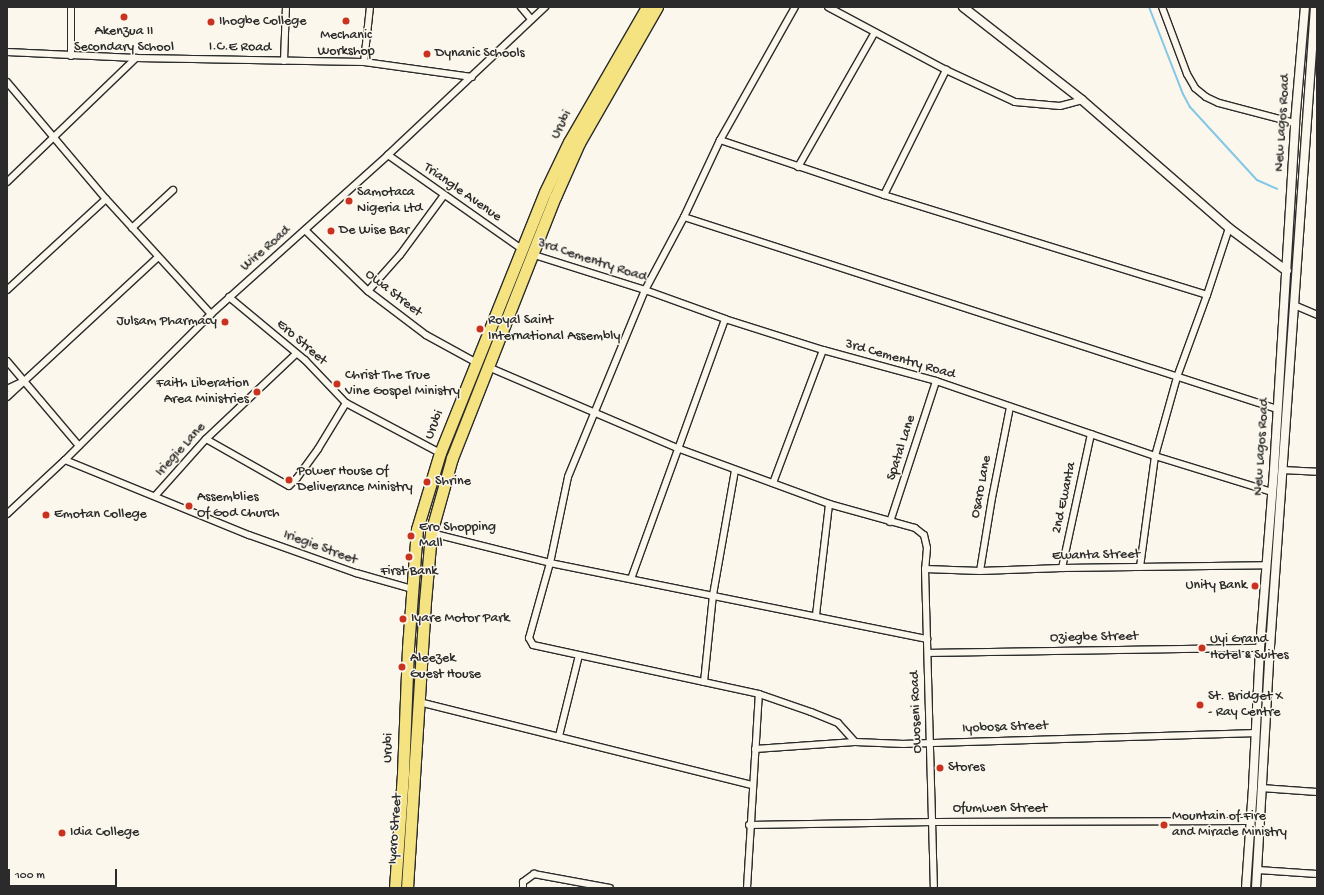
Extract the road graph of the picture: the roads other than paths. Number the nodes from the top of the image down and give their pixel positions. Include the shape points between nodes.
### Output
1 (71, 7) edge
2 (286, 7) edge
3 (370, 7) edge
4 (521, 7) edge
5 (544, 7) edge
6 (647, 7) edge
7 (657, 7) edge
8 (795, 7) edge
9 (828, 7) edge
10 (963, 7) edge
11 (1162, 7) edge
12 (1306, 7) edge
13 (1315, 7) edge
14 (531, 19) junction
15 (875, 32) junction
16 (7, 52) edge
17 (71, 56) junction
18 (136, 58) junction
19 (284, 61) junction
20 (364, 62) junction
21 (946, 70) junction
22 (472, 77) junction
23 (7, 82) edge
24 (1082, 100) junction
25 (1295, 123) junction
26 (54, 136) junction
27 (720, 140) junction
28 (388, 155) junction
29 (798, 167) junction
30 (7, 182) edge
31 (173, 190) dead end
32 (444, 195) junction
33 (884, 196) junction
34 (106, 199) junction
35 (684, 217) junction
36 (132, 228) junction
37 (1229, 228) junction
38 (306, 230) junction
39 (527, 252) junction
40 (158, 257) junction
41 (1287, 271) junction
42 (7, 290) edge
43 (368, 290) junction
44 (645, 290) junction
45 (1207, 295) junction
46 (229, 297) junction
47 (1294, 305) junction
48 (211, 314) junction
49 (1317, 315) edge
50 (725, 319) junction
51 (823, 350) junction
52 (296, 354) junction
53 (7, 361) edge
54 (477, 363) junction
55 (488, 367) junction
56 (1177, 377) junction
57 (25, 381) junction
58 (936, 381) junction
59 (7, 389) edge
60 (7, 397) edge
61 (346, 403) junction
62 (1010, 407) junction
63 (1277, 409) junction
64 (595, 414) junction
65 (1090, 434) junction
66 (206, 439) junction
67 (79, 446) junction
68 (677, 448) junction
69 (440, 453) junction
70 (1155, 456) junction
71 (65, 460) junction
72 (735, 470) junction
73 (1282, 470) junction
74 (1317, 472) edge
75 (773, 483) junction
76 (1272, 492) junction
77 (155, 496) junction
78 (829, 504) junction
79 (7, 514) edge
80 (890, 522) junction
81 (431, 532) junction
82 (550, 562) junction
83 (1266, 565) junction
84 (1140, 567) junction
85 (1062, 568) junction
86 (925, 569) junction
87 (980, 571) junction
88 (631, 579) junction
89 (412, 589) junction
90 (712, 596) junction
91 (816, 615) junction
92 (927, 639) junction
93 (1260, 648) junction
94 (928, 653) junction
95 (579, 655) junction
96 (704, 682) junction
97 (759, 694) junction
98 (419, 702) junction
99 (1255, 733) junction
100 (559, 736) junction
101 (855, 742) junction
102 (930, 742) junction
103 (755, 749) junction
104 (409, 772) junction
105 (752, 785) junction
106 (1261, 788) junction
107 (1317, 792) edge
108 (1251, 821) junction
109 (932, 822) junction
110 (750, 825) junction
111 (1258, 870) junction
112 (1317, 874) edge
113 (395, 888) edge
114 (407, 888) edge
115 (523, 888) edge
116 (610, 888) edge
117 (747, 888) edge
118 (934, 888) edge
119 (1246, 888) edge
120 (1256, 888) edge

1 - 17 street
2 - 19 street
3 - 20 street
4 - 14 street
5 - 14 street, Wire Road
6 - 39 highway, Urubi via 569,142 545,192
7 - 39 highway, Urubi via 579,143
8 - 27 street
9 - 15 street
10 - 24 main road
11 - 25 street via 1184,68 1196,88 1206,97 1219,103
12 - 25 main road, New Lagos Road
13 - 47 main road, New Lagos Road
14 - 22 street, Wire Road
15 - 21 street
15 - 29 street
16 - 17 street, I.C.E Road
17 - 18 street, I.C.E Road
18 - 19 street, I.C.E Road
18 - 26 street
19 - 20 street, I.C.E Road
20 - 22 street, I.C.E Road
21 - 24 street via 1016,102 1060,106
21 - 33 street
22 - 28 street, Wire Road
23 - 26 street
24 - 37 main road
25 - 41 main road, New Lagos Road
26 - 30 street
26 - 34 street
27 - 29 street
27 - 35 street
28 - 32 street, Triangle Avenue
28 - 38 street, Wire Road
29 - 33 street
31 - 36 street
32 - 39 street, Triangle Avenue
32 - 43 street via 400,255
33 - 45 street
34 - 36 street
34 - 42 street
35 - 44 street
35 - 56 street
36 - 40 street
37 - 41 main road
37 - 45 street
38 - 43 street, Owa Street
38 - 46 street, Wire Road
39 - 44 street, 3rd Cementry Road
39 - 54 highway, Urubi
39 - 55 highway, Urubi
40 - 48 street
40 - 57 street
41 - 63 main road, New Lagos Road
43 - 54 street, Owa Street via 426,335
44 - 50 street, 3rd Cementry Road
44 - 64 street
45 - 56 street
46 - 48 street, Wire Road
46 - 52 street, Ero Street
47 - 49 street
47 - 73 main road, New Lagos Road
48 - 67 street, Wire Road
50 - 51 street, 3rd Cementry Road
50 - 68 street
51 - 58 street, 3rd Cementry Road
51 - 75 street
52 - 61 street, Ero Street via 305,360
52 - 66 street, Iriegie Lane
53 - 57 street
54 - 69 highway, Urubi
55 - 64 street
55 - 81 highway, Urubi via 452,458
56 - 63 street
56 - 70 street
57 - 59 street
57 - 60 street
57 - 67 street
58 - 62 street, 3rd Cementry Road
58 - 80 street, Spatal Lane
61 - 66 street via 318,449 289,486
61 - 69 street, Ero Street
62 - 65 street, 3rd Cementry Road
62 - 87 street, Osaro Lane
63 - 76 main road, New Lagos Road
64 - 68 street
64 - 82 street via 568,477
65 - 70 street, 3rd Cementry Road
65 - 85 street, 2nd Ewanta
66 - 77 street, Iriegie Lane
67 - 71 street, Wire Road
68 - 72 street
68 - 88 street
69 - 89 highway, Urubi via 418,529
70 - 76 street, 3rd Cementry Road
70 - 84 street
71 - 77 street, Iriegie Street
71 - 79 street, Wire Road
72 - 75 street
72 - 90 street
73 - 74 street
73 - 106 main road, New Lagos Road
75 - 78 street
76 - 83 main road, New Lagos Road
77 - 89 street, Iriegie Street via 356,574
78 - 80 street
78 - 91 street
80 - 86 street, Owoseni Road via 915,528 924,535
81 - 82 street
81 - 98 highway, Urubi via 424,602
82 - 88 street
82 - 95 street via 529,638 533,645
83 - 84 street, Ewanta Street
83 - 93 main road, New Lagos Road
84 - 85 street, Ewanta Street
85 - 87 street, Ewanta Street
86 - 87 street, Ewanta Street
86 - 92 street, Owoseni Road
88 - 90 street
89 - 104 highway, Urubi via 408,648
90 - 91 street
90 - 96 street
91 - 92 street
92 - 94 street, Owoseni Road
93 - 94 street, Oziegbe Street
93 - 99 main road, New Lagos Road
94 - 102 street, Owoseni Road
95 - 96 street
95 - 100 street
96 - 97 street
97 - 101 street via 838,723
97 - 103 street
98 - 100 street
98 - 104 highway, Urubi
99 - 102 street, Iyobosa Street
99 - 108 main road, New Lagos Road
100 - 105 street
101 - 102 street, Iyobosa Street
101 - 103 street, Iyobosa Street
102 - 109 street, Owoseni Road
103 - 105 street
104 - 113 highway, Iyaro Street
104 - 114 highway, Iyaro Street
105 - 110 street
106 - 107 street
106 - 111 main road, New Lagos Road
108 - 109 street, Ofumwen Street
108 - 119 main road, New Lagos Road
109 - 110 street, Ofumwen Street
109 - 118 street, Owoseni Road
110 - 117 street
111 - 112 street
111 - 120 main road, New Lagos Road
115 - 116 street via 526,878 534,874

